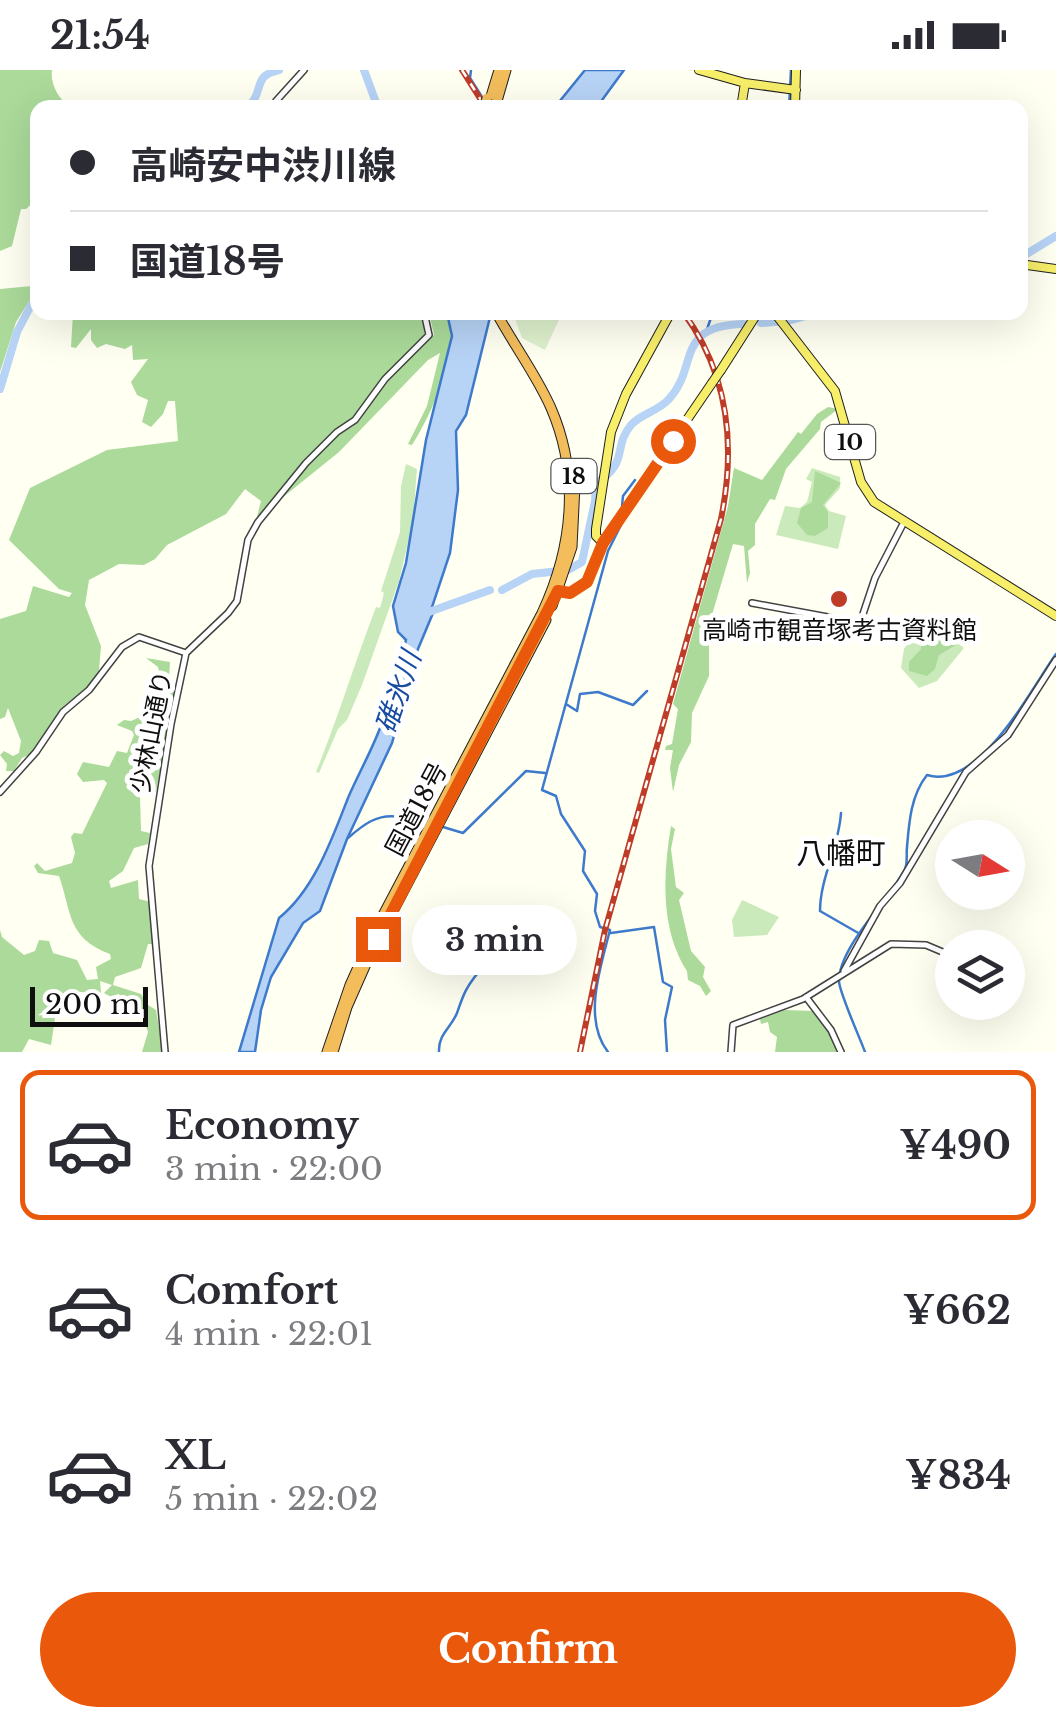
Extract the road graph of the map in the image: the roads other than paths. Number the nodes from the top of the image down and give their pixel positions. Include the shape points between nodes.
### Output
1 (304, 70) edge
2 (699, 70) edge
3 (748, 70) edge
4 (796, 70) edge
5 (502, 71) edge
6 (745, 84) junction
7 (792, 89) junction
8 (279, 100) edge
9 (492, 100) edge
10 (742, 100) edge
11 (794, 100) edge
12 (1028, 265) edge
13 (1056, 269) edge
14 (427, 320) edge
15 (504, 320) edge
16 (667, 320) edge
17 (753, 320) edge
18 (780, 320) edge
19 (904, 522) junction
20 (603, 543) junction
21 (556, 590) junction
22 (752, 603) dead end
23 (1056, 616) edge
24 (186, 653) junction
25 (1056, 660) edge
26 (0, 792) edge
27 (935, 949) edge
28 (844, 972) junction
29 (806, 997) junction
30 (165, 1052) edge
31 (330, 1052) edge
32 (731, 1052) edge
33 (841, 1052) edge

1 - 8 street
2 - 6 main road
3 - 6 street
4 - 7 main road
5 - 9 highway
6 - 7 main road
6 - 10 main road
7 - 11 main road
12 - 13 main road
14 - 24 street, 少林山通り via 425,340 258,522 237,600
15 - 21 highway, 18 via 548,396 561,439 570,490
16 - 20 main road via 611,432 596,534
17 - 20 main road, bridge
18 - 19 main road, 10 via 835,390 867,494
19 - 22 street via 874,578 860,623
19 - 23 main road, 10
20 - 21 main road via 584,584 570,593
21 - 31 highway, 国道18号 / 18 via 370,955
24 - 26 street via 139,637 122,646
24 - 30 street, 少林山通り via 149,866
25 - 28 street via 1008,735 966,772
27 - 28 street via 898,943
28 - 29 street
29 - 32 street via 732,1024
29 - 33 street

